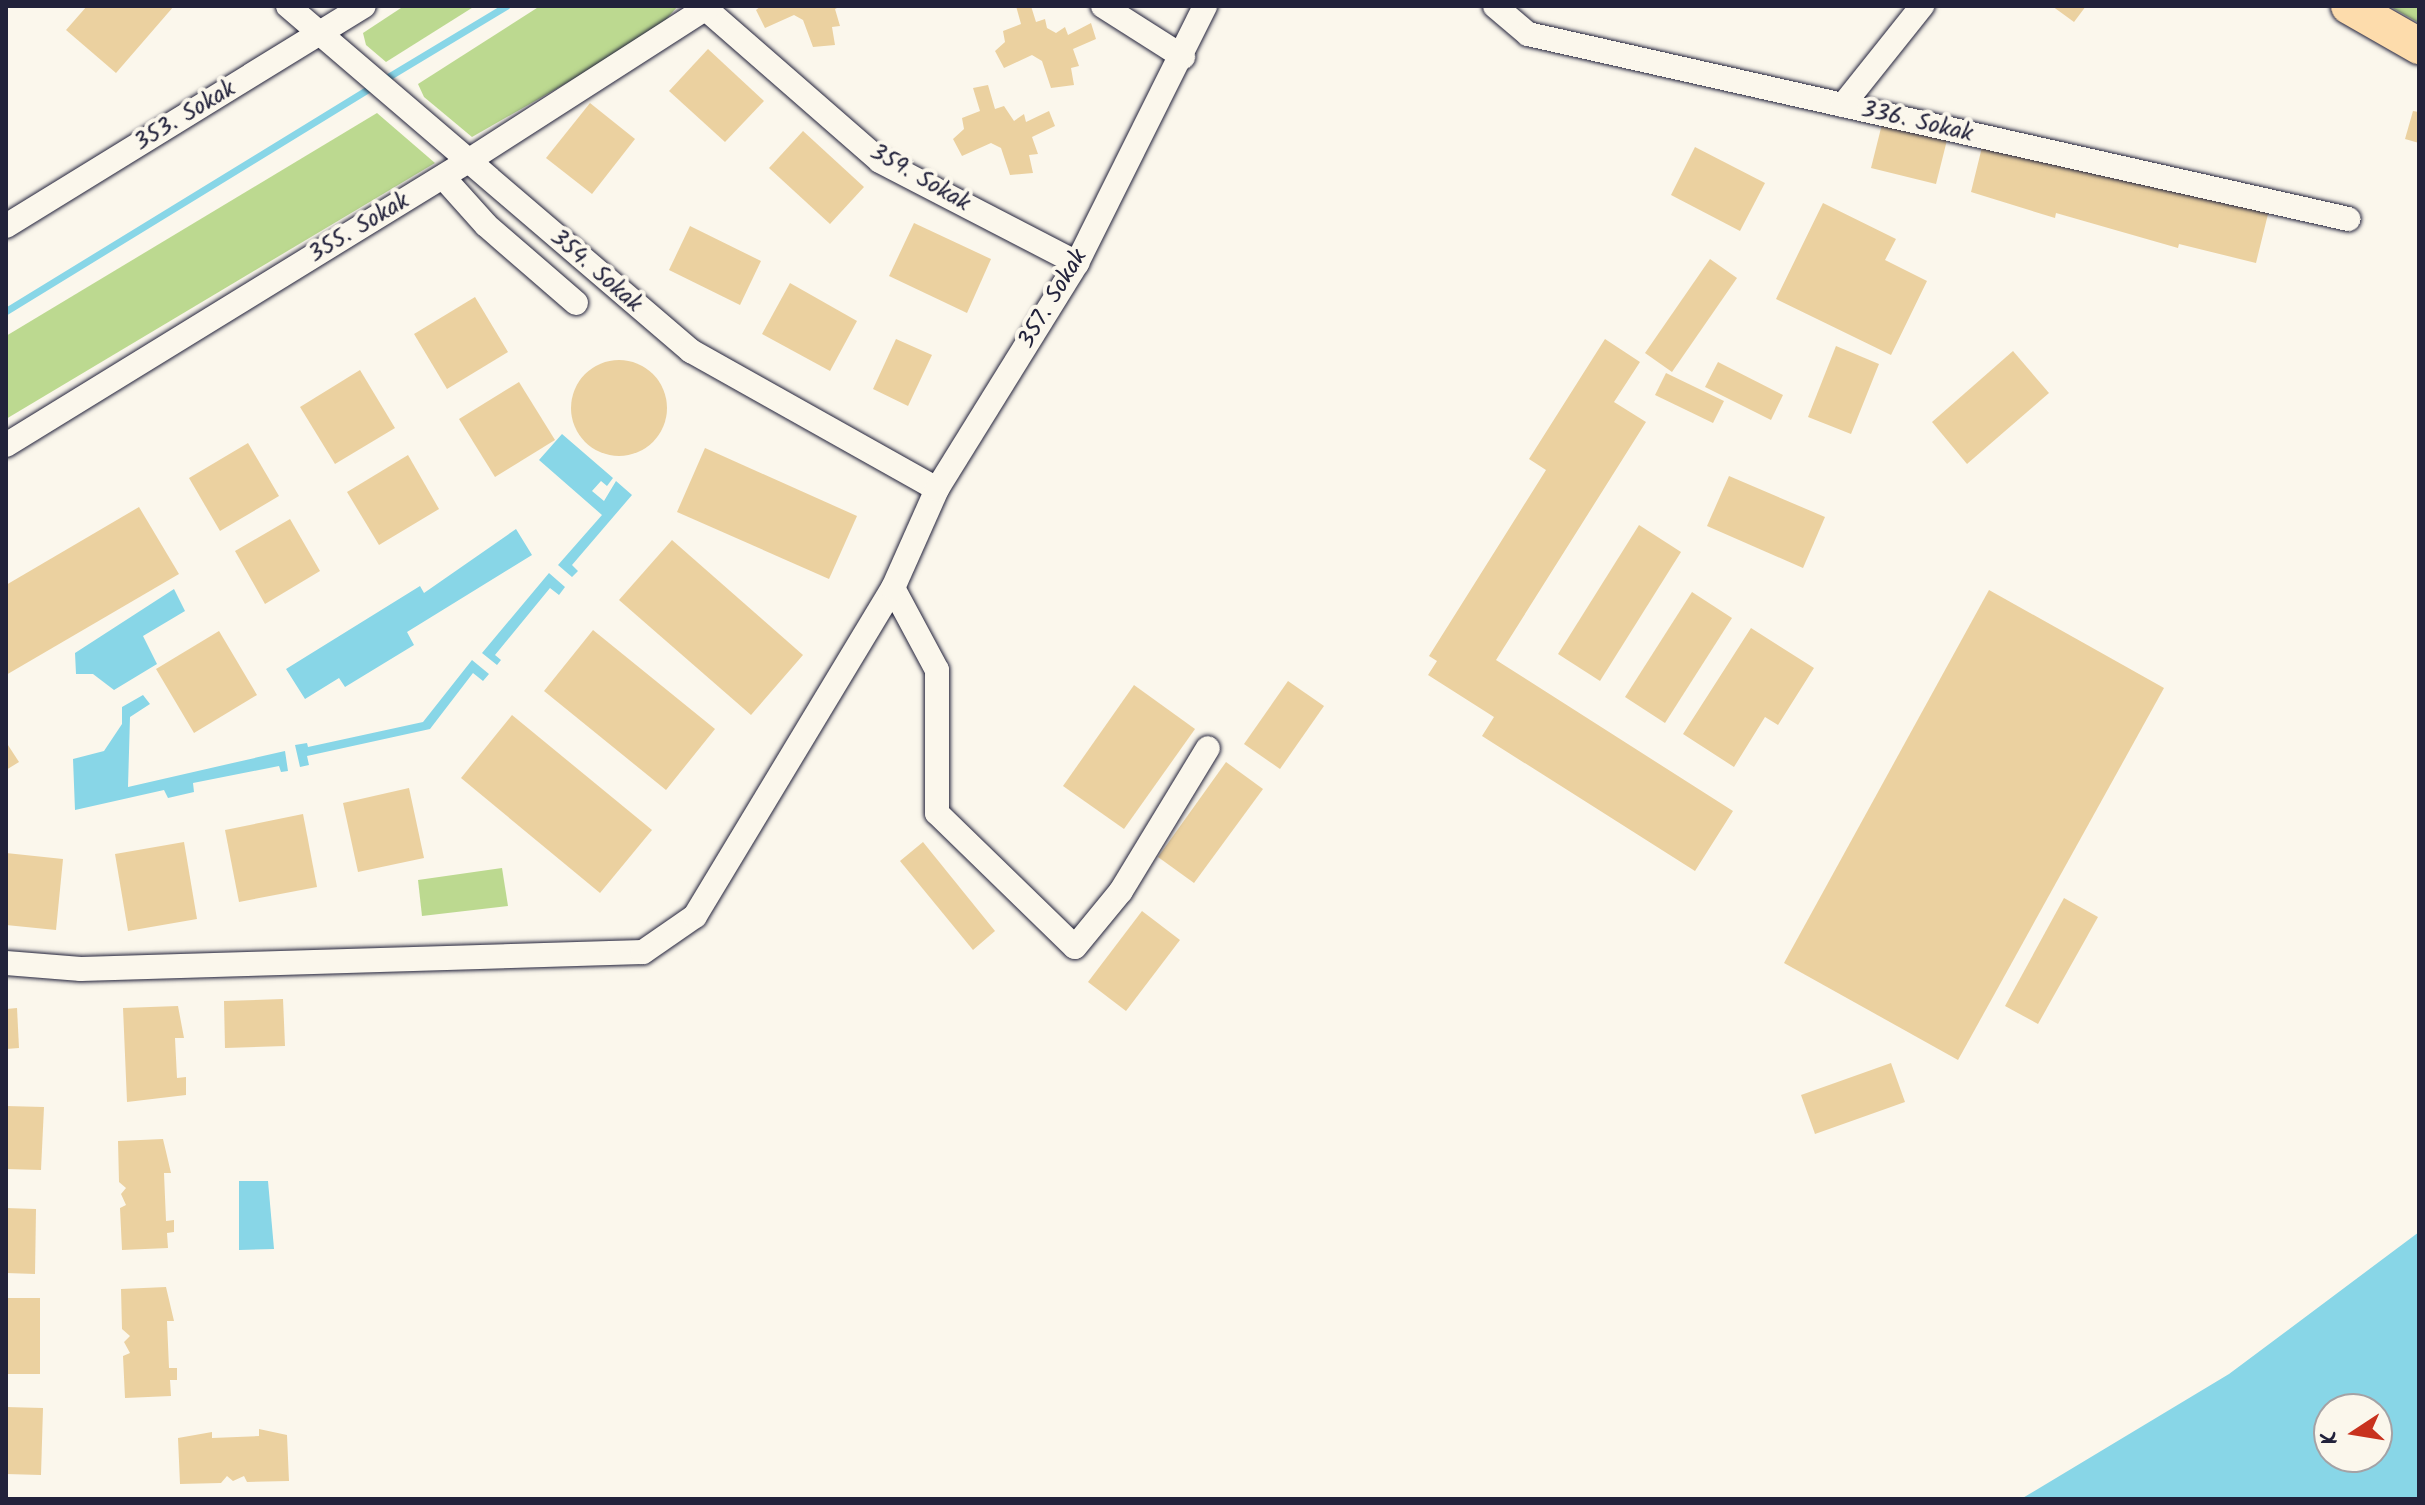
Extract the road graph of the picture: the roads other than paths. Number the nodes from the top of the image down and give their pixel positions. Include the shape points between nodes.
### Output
1 (288, 6) edge
2 (364, 6) edge
3 (1103, 6) edge
4 (1205, 6) edge
5 (1495, 6) edge
6 (1922, 6) edge
7 (2349, 6) edge
8 (707, 8) edge
9 (320, 34) junction
10 (2419, 46) edge
11 (1183, 57) junction
12 (1843, 105) junction
13 (468, 161) junction
14 (443, 177) junction
15 (2348, 219) dead end
16 (6, 226) edge
17 (1077, 263) junction
18 (576, 303) dead end
19 (6, 445) edge
20 (937, 489) junction
21 (893, 588) junction
22 (1208, 748) dead end
23 (6, 963) edge

1 - 9 street, 354. Sokak
2 - 9 street, 353. Sokak
3 - 11 street
4 - 11 street, 357. Sokak
5 - 12 street, 336. Sokak via 1528,34
6 - 12 street
7 - 10 main road
8 - 13 street, 355. Sokak
8 - 17 street, 359. Sokak via 880,161
9 - 13 street, 354. Sokak
9 - 16 street, 353. Sokak
11 - 17 street, 357. Sokak
12 - 15 street, 336. Sokak
13 - 14 street, 355. Sokak
13 - 20 street, 354. Sokak via 691,351
14 - 18 street via 486,225
14 - 19 street, 355. Sokak
17 - 20 street, 357. Sokak
20 - 21 street, 357. Sokak
21 - 22 street via 937,670 937,813 1075,947 1121,891
21 - 23 street, 357. Sokak via 695,916 643,952 81,969

